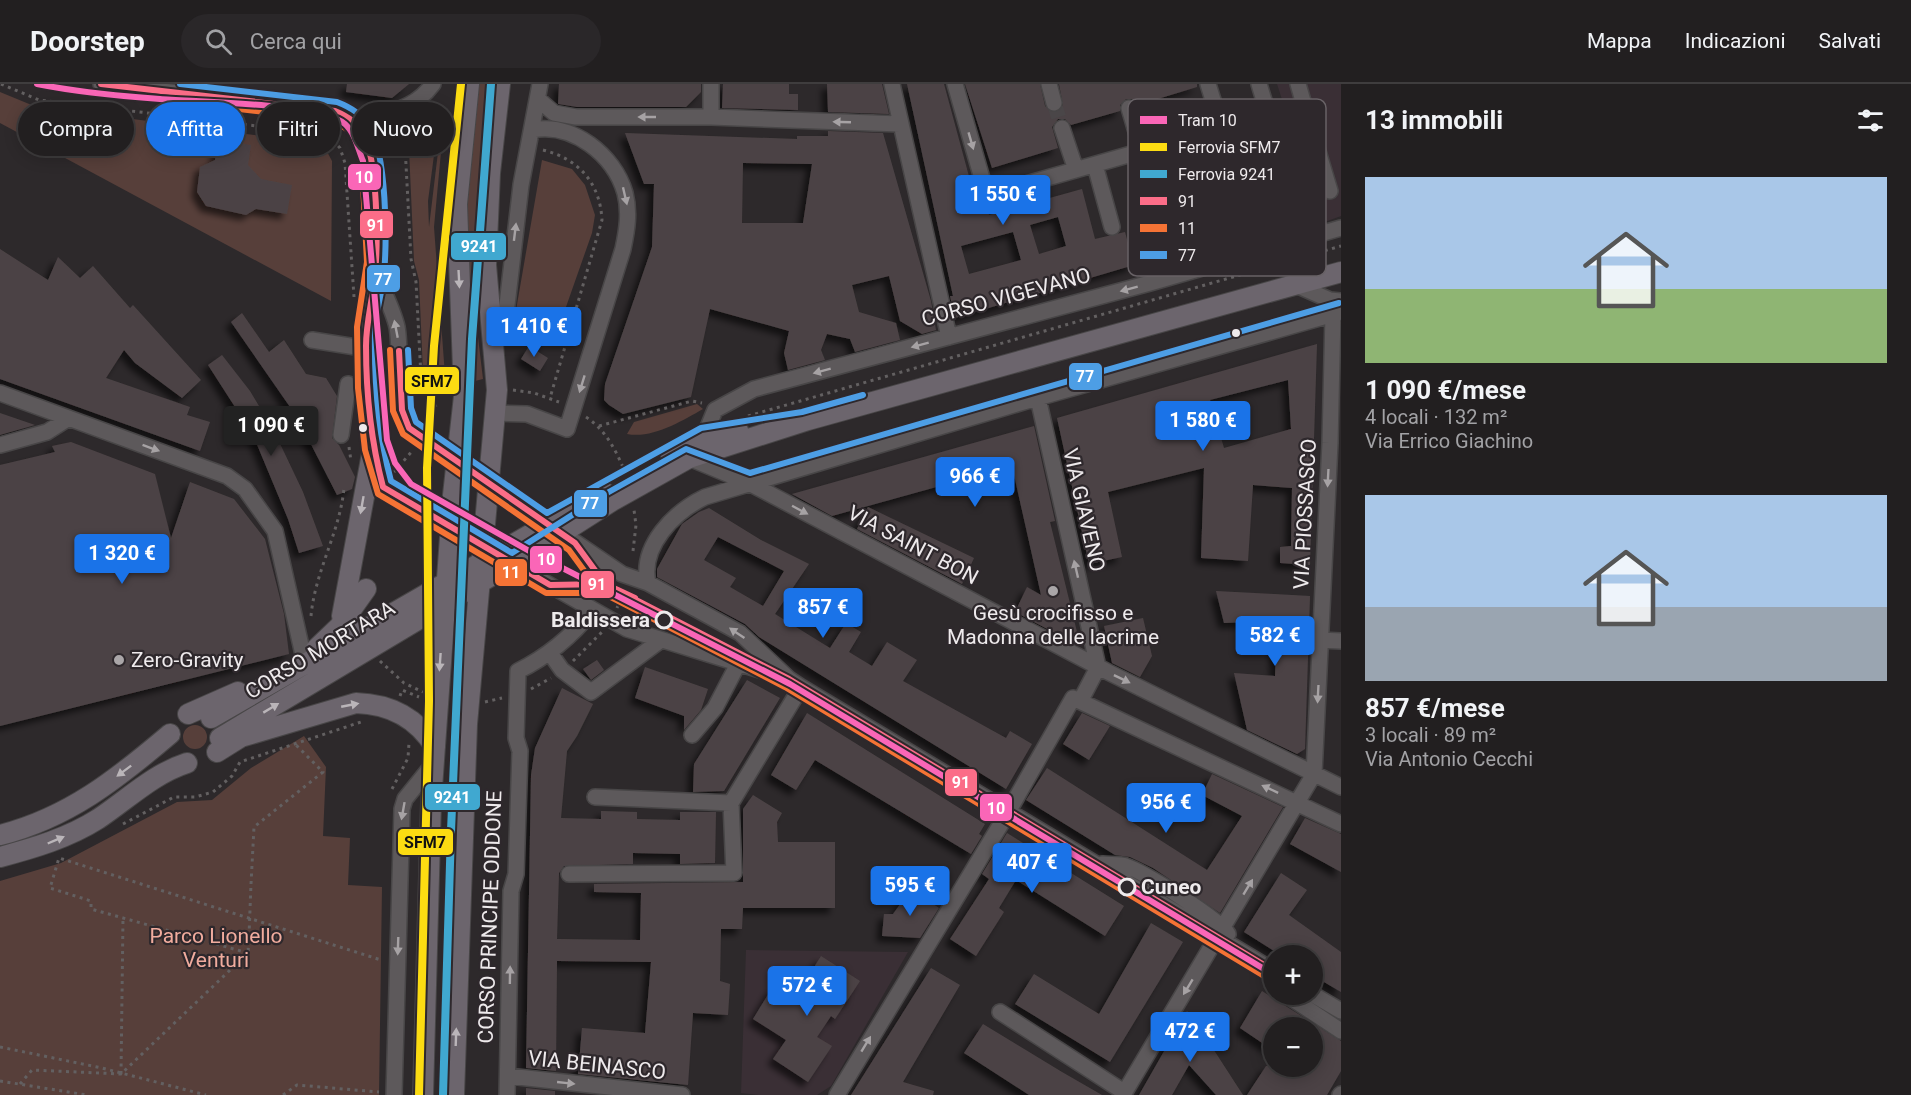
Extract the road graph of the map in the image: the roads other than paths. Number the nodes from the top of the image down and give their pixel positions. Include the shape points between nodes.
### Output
1 (101, 84) edge
2 (433, 84) edge
3 (469, 84) edge
4 (500, 84) edge
5 (540, 84) edge
6 (711, 84) edge
7 (892, 84) edge
8 (955, 84) edge
9 (1049, 84) edge
10 (1208, 84) edge
11 (1259, 84) edge
12 (1298, 84) edge
13 (165, 88) edge
14 (182, 89) edge
15 (1213, 99) edge
16 (1263, 99) edge
17 (1302, 99) edge
18 (539, 100) junction
19 (416, 102) edge
20 (1054, 103) tunnel mouth
21 (604, 117) junction
22 (711, 117) junction
23 (351, 119) joint
24 (900, 123) junction
25 (1062, 128) tunnel mouth
26 (532, 130) junction
27 (595, 147) junction
28 (1128, 156) edge
29 (1095, 165) junction
30 (1076, 170) junction
31 (1326, 178) edge
32 (1330, 191) dead end
33 (1112, 227) dead end
34 (1341, 228) edge
35 (1326, 232) edge
36 (375, 271) junction
37 (1341, 272) edge
38 (1174, 276) edge
39 (1296, 285) junction
40 (1338, 309) edge
41 (949, 337) junction
42 (312, 340) dead end
43 (367, 344) junction
44 (492, 351) junction
45 (348, 384) dead end
46 (0, 393) edge
47 (1038, 398) junction
48 (495, 413) junction
49 (69, 418) junction
50 (804, 421) junction
51 (704, 437) junction
52 (345, 439) road end
53 (1336, 443) edge
54 (0, 445) edge
55 (373, 448) junction
56 (689, 458) junction
57 (457, 462) junction
58 (749, 483) junction
59 (488, 484) junction
60 (450, 528) junction
61 (554, 529) junction
62 (486, 554) junction
63 (512, 564) junction
64 (446, 581) junction
65 (479, 583) junction
66 (648, 584) junction
67 (366, 589) dead end
68 (445, 604) junction
69 (593, 610) junction
70 (341, 623) junction
71 (661, 640) junction
72 (1320, 640) junction
73 (1341, 641) edge
74 (302, 652) junction
75 (550, 653) junction
76 (738, 664) junction
77 (1096, 670) junction
78 (795, 683) junction
79 (1079, 696) junction
80 (188, 714) junction
81 (211, 718) junction
82 (170, 734) junction
83 (692, 735) dead end
84 (218, 745) junction
85 (428, 753) junction
86 (187, 763) junction
87 (1313, 777) junction
88 (1341, 787) edge
89 (595, 797) dead end
90 (1300, 800) junction
91 (731, 803) junction
92 (1009, 810) junction
93 (1341, 824) edge
94 (0, 836) edge
95 (0, 857) edge
96 (569, 874) dead end
97 (1221, 932) junction
98 (1263, 965) edge
99 (1323, 1000) edge
100 (1302, 1005) edge
101 (1341, 1011) edge
102 (1000, 1012) dead end
103 (1341, 1031) edge
104 (508, 1076) junction
105 (389, 1094) edge
106 (1123, 1094) edge
107 (423, 1095) edge
108 (454, 1095) edge
109 (507, 1095) edge
110 (682, 1095) edge
111 (837, 1095) edge

1 - 13 street
2 - 19 street
3 -> 57 main road via 457,204 464,396
4 - 44 main road, CORSO PRINCIPE ODDONE via 486,233
5 - 18 street
6 - 22 street
7 - 24 street
8 -> 30 street via 988,191 998,192
9 - 20 street
10 - 15 street
11 - 16 street
12 - 17 street
13 - 14 street
14 - 23 street via 335,111
18 - 21 street via 554,113
18 - 26 street
22 -> 21 street
21 - 27 street via 596,128
24 -> 22 street
23 - 36 street via 365,136 371,156
24 - 41 street
25 - 30 street
26 - 27 street via 557,129
44 -> 26 street via 507,305
27 -> 48 street via 620,180 628,226 567,429 527,414
28 - 29 street
29 - 30 street
29 - 33 street
31 - 32 street
34 - 35 street, CORSO VIGEVANO
36 - 43 street
57 -> 36 street via 409,428 404,417 397,326
37 - 39 main road
38 -> 41 street, CORSO VIGEVANO
39 - 40 street via 1330,300
39 - 50 main road
40 - 47 street
40 - 53 street, VIA PIOSSASCO
41 -> 51 street, CORSO VIGEVANO via 754,389 715,410
42 - 43 street via 356,347
43 - 55 street
44 - 48 main road, CORSO PRINCIPE ODDONE via 497,390
45 - 52 street
46 - 49 street
47 - 58 street
77 -> 47 street, VIA GIAVENO
48 - 59 main road, CORSO PRINCIPE ODDONE
49 - 54 street via 47,432
49 -> 74 street via 226,476 245,489 275,531
50 - 51 main road
50 - 56 main road
51 - 61 main road
53 -> 72 street, VIA PIOSSASCO
55 - 60 street via 383,487
55 -> 70 main road
56 - 58 street, VIA SAINT BON
56 - 61 main road
57 - 59 street
57 - 60 main road
58 - 66 street via 686,506 676,515 649,553
58 -> 77 street, VIA SAINT BON
59 - 61 street
59 - 62 main road, CORSO PRINCIPE ODDONE
60 - 62 street
60 - 64 main road
61 - 62 main road, CORSO MORTARA
61 - 63 main road
61 - 66 street via 622,574
62 - 63 street
62 - 64 main road, CORSO MORTARA
62 - 65 main road, CORSO PRINCIPE ODDONE
63 - 65 main road
63 - 69 street
64 - 68 main road
64 - 81 main road, CORSO MORTARA
65 - 68 main road
108 -> 65 main road, CORSO PRINCIPE ODDONE via 462,827
78 -> 66 street via 740,633
67 - 70 main road
84 -> 68 main road, CORSO MORTARA
68 -> 85 main road via 438,697
69 - 71 street
69 - 75 street
70 - 74 main road
71 - 75 street via 591,692 562,670
71 - 76 street
72 - 73 street
72 -> 87 street, VIA PIOSSASCO
74 - 80 main road via 251,687
104 -> 75 street, CORSO PRINCIPE ODDONE via 520,751 516,738 518,671
76 - 78 street
76 - 83 street via 715,708
77 - 79 street
77 -> 87 street, VIA SAINT BON
78 - 91 street
78 - 92 street
90 -> 79 street
79 - 92 street
80 - 81 main road
80 - 82 main road via 174,723
81 - 84 main road via 218,727
82 - 86 main road via 173,752
82 -> 94 main road via 101,789 62,814
84 -> 85 main road via 357,703 395,710 420,728
84 - 86 main road via 201,763
85 -> 105 street via 402,809
85 - 107 main road
95 -> 86 main road via 53,842 86,826 169,768
87 - 88 street, VIA SAINT BON
87 - 90 street, VIA PIOSSASCO
89 - 91 street
90 - 93 street
97 -> 90 street, VIA PIOSSASCO
91 - 96 street via 734,873
92 - 97 street via 1095,863
111 -> 92 street
97 - 98 street via 1235,947
97 -> 106 street, VIA PIOSSASCO
99 - 101 street
100 - 103 street
102 - 106 street
104 - 109 street, CORSO PRINCIPE ODDONE
104 -> 110 street, VIA BEINASCO

